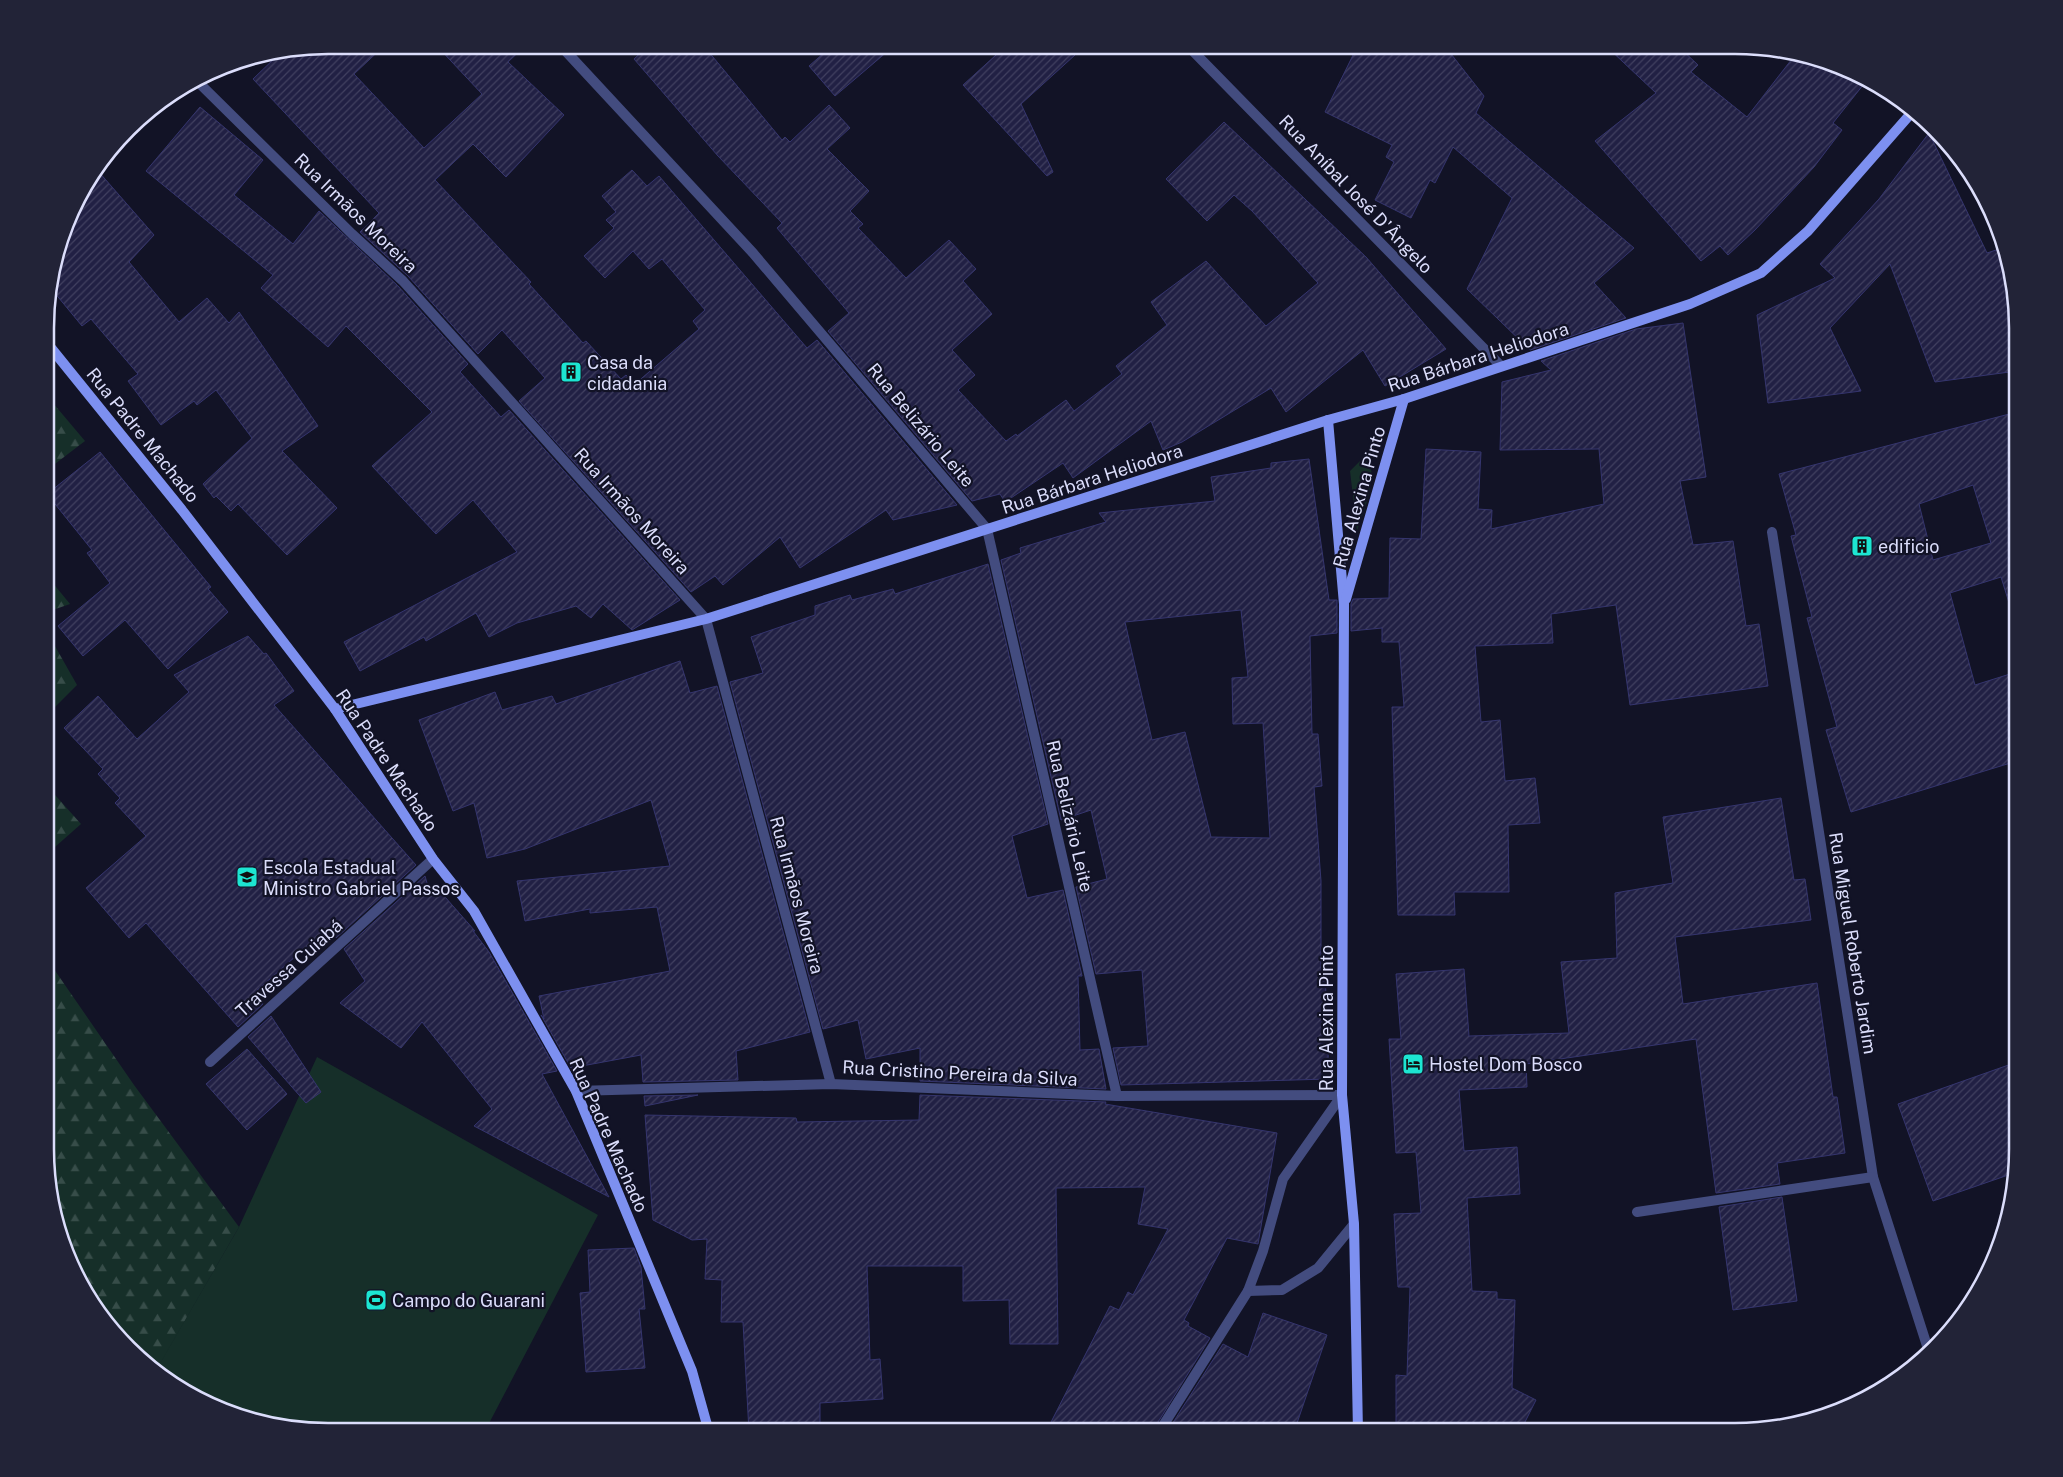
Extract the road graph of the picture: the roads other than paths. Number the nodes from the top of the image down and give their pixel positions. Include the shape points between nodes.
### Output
1 (568, 54) edge
2 (1196, 54) edge
3 (201, 85) edge
4 (1909, 116) edge
5 (54, 352) edge
6 (1501, 366) junction
7 (1404, 399) junction
8 (1328, 420) junction
9 (987, 529) junction
10 (1772, 532) dead end
11 (1344, 604) junction
12 (706, 618) junction
13 (336, 710) junction
14 (433, 859) junction
15 (210, 1062) dead end
16 (831, 1084) junction
17 (576, 1091) junction
18 (1342, 1095) junction
19 (1117, 1096) junction
20 (1873, 1177) junction
21 (1637, 1212) dead end
22 (1354, 1224) junction
23 (1248, 1291) junction
24 (1927, 1345) edge
25 (706, 1423) edge
26 (1165, 1423) edge
27 (1358, 1423) edge

1 - 9 street, Rua Belizário Leite via 753,253
2 - 6 street, Rua Aníbal José D'Ângelo
3 - 12 street, Rua Irmãos Moreira via 403,281
4 - 6 street, Rua Bárbara Heliodora via 1808,231 1760,273 1690,304
5 - 13 street, Rua Padre Machado via 182,510
6 - 7 street, Rua Bárbara Heliodora
7 - 8 street, Rua Bárbara Heliodora
7 - 11 street, Rua Alexina Pinto
8 - 9 street, Rua Bárbara Heliodora
8 - 11 street, Rua Alexina Pinto
9 - 12 street, Rua Bárbara Heliodora
9 - 19 street, Rua Belizário Leite
10 - 20 street, Rua Miguel Roberto Jardim
11 - 18 street, Rua Alexina Pinto
12 - 13 street, Rua Bárbara Heliodora
12 - 16 street, Rua Irmãos Moreira
13 - 14 street, Rua Padre Machado
14 - 15 street, Travessa Cuiabá
14 - 17 street, Rua Padre Machado via 474,911
16 - 17 street, Rua Cristino Pereira da Silva
16 - 19 street, Rua Cristino Pereira da Silva
17 - 25 street, Rua Padre Machado via 692,1371
18 - 19 street, Rua Cristino Pereira da Silva
18 - 22 street, Rua Alexina Pinto
18 - 23 street via 1283,1179
20 - 21 street
20 - 24 street, Rua Miguel Roberto Jardim
22 - 23 street via 1318,1268 1282,1290
22 - 27 street, Rua Alexina Pinto
23 - 26 street

